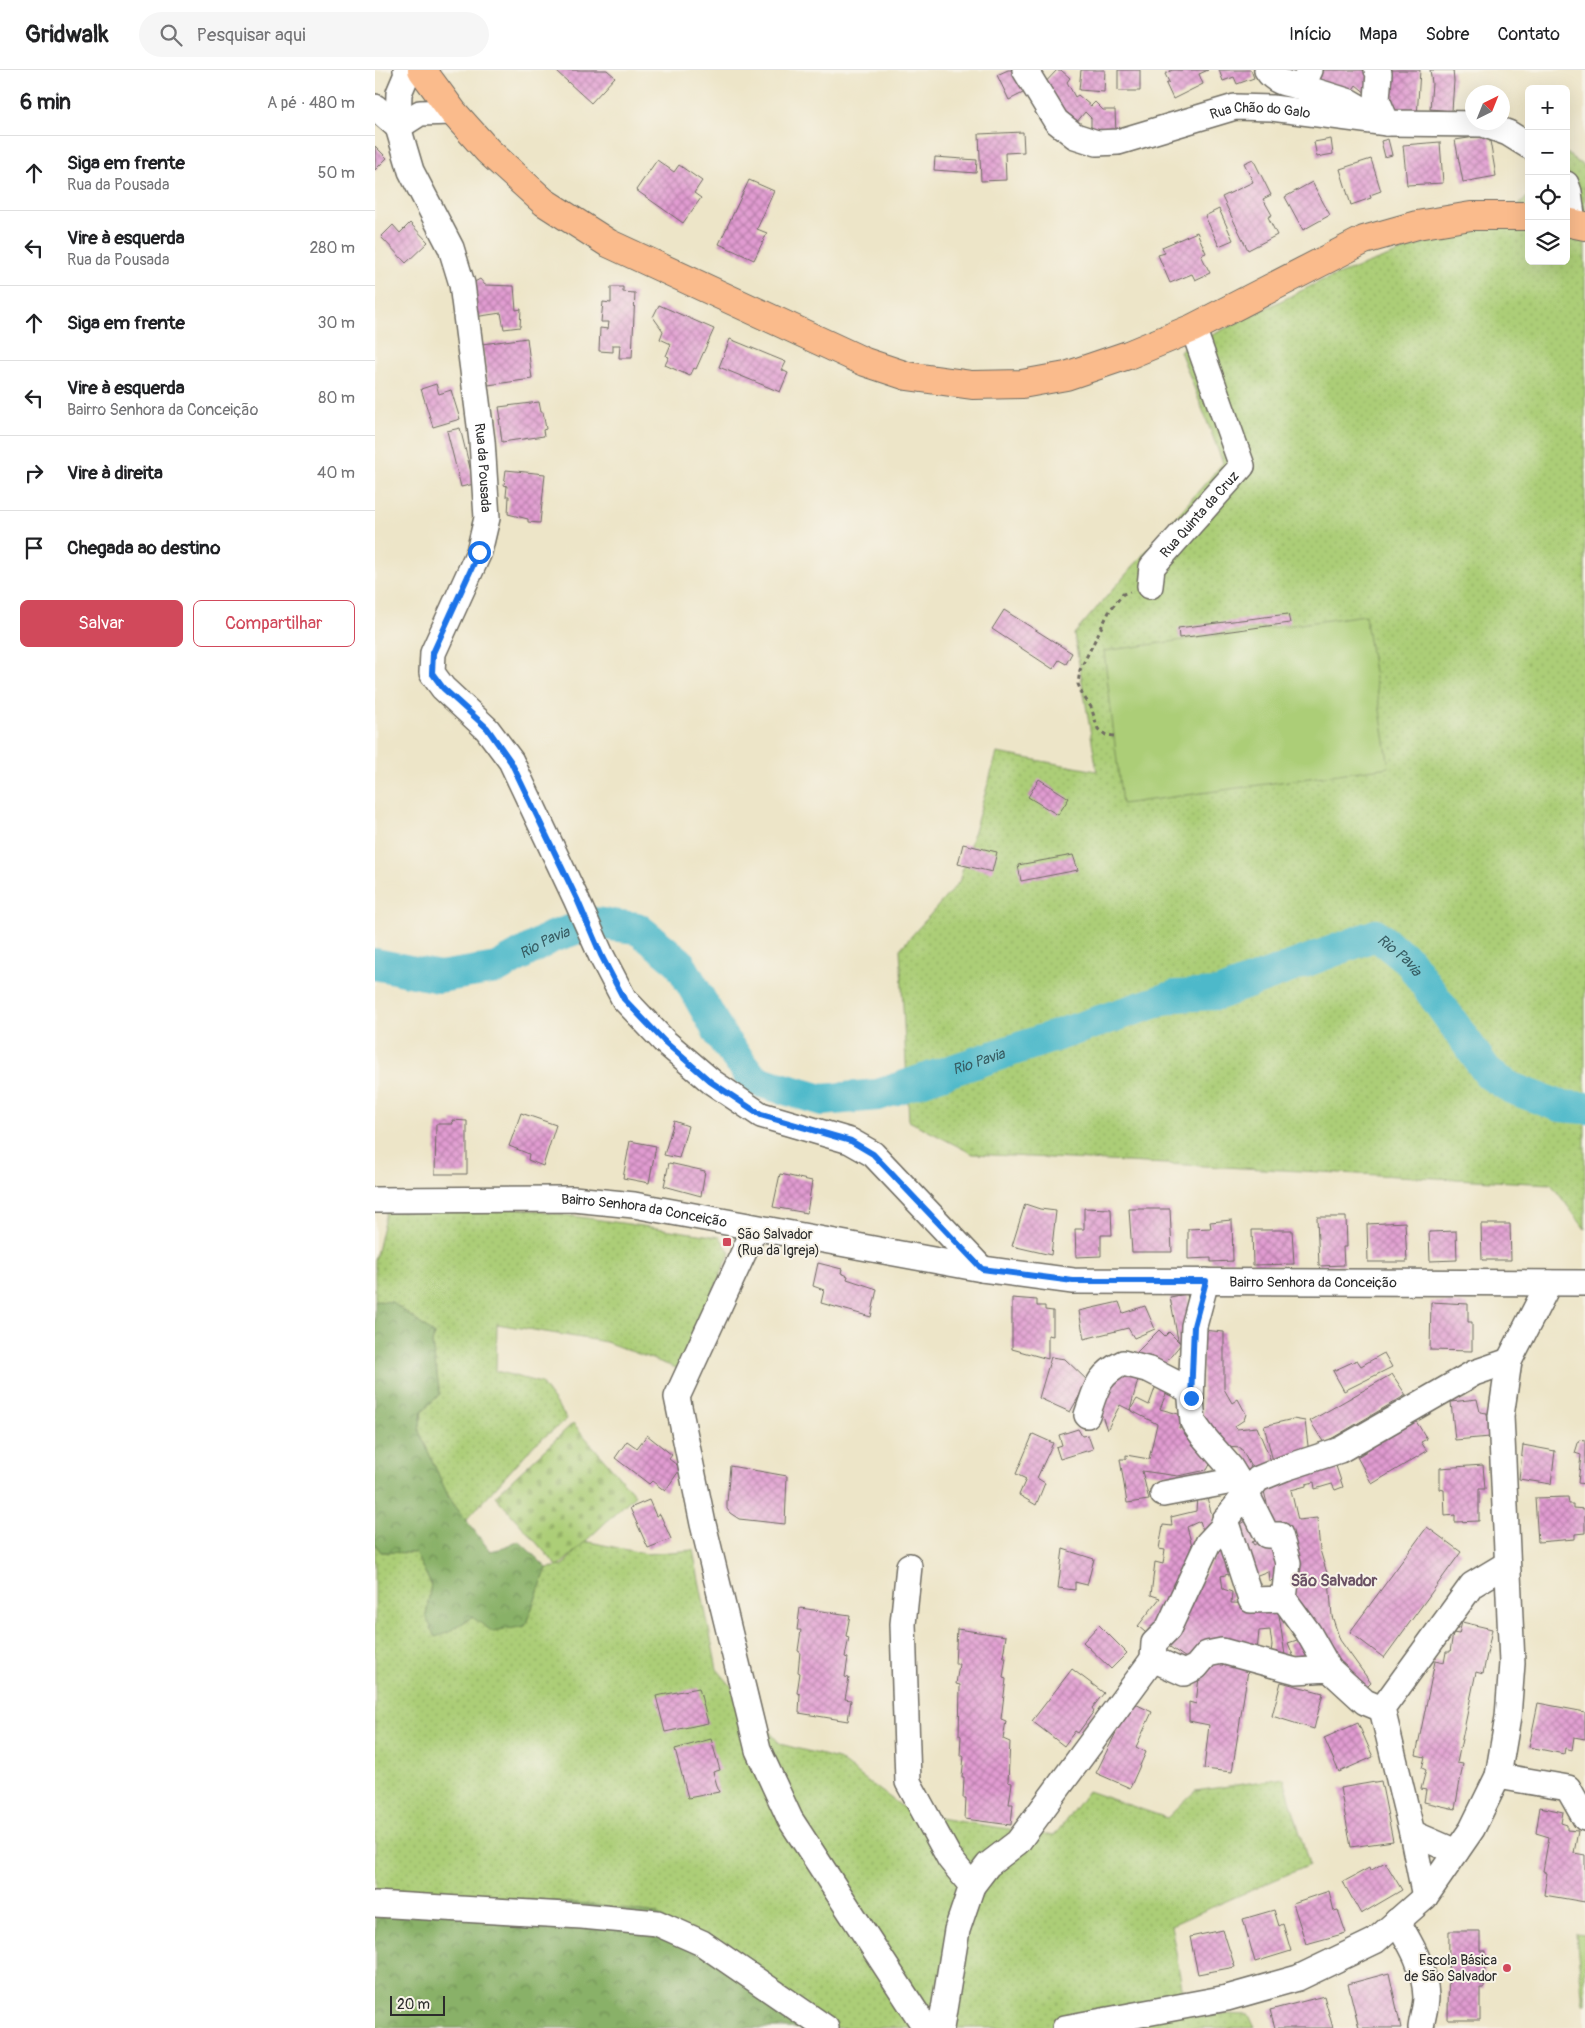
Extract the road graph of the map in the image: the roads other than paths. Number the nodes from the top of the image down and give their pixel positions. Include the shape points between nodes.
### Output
1 (406, 70) edge
2 (1025, 70) edge
3 (1267, 70) edge
4 (1377, 70) edge
5 (426, 76) edge
6 (1306, 79) edge
7 (453, 112) junction
8 (391, 114) edge
9 (1387, 123) junction
10 (1525, 144) edge
11 (1570, 174) edge
12 (1585, 185) edge
13 (1570, 196) edge
14 (1525, 216) edge
15 (1577, 221) edge
16 (1193, 328) junction
17 (1149, 586) road end
18 (375, 1201) edge
19 (933, 1216) junction
20 (755, 1228) junction
21 (932, 1259) junction
22 (982, 1269) junction
23 (1206, 1281) junction
24 (1549, 1283) junction
25 (1585, 1283) edge
26 (1509, 1361) junction
27 (1191, 1391) junction
28 (1087, 1415) dead end
29 (1242, 1487) junction
30 (1163, 1494) dead end
31 (1225, 1520) junction
32 (1507, 1564) junction
33 (909, 1566) dead end
34 (1284, 1598) junction
35 (1153, 1659) junction
36 (1329, 1669) junction
37 (1381, 1709) junction
38 (1498, 1776) junction
39 (1585, 1818) edge
40 (1412, 1833) junction
41 (1456, 1852) junction
42 (972, 1886) junction
43 (1425, 1897) junction
44 (375, 1904) edge
45 (1397, 1922) junction
46 (826, 2028) edge
47 (926, 2028) edge
48 (941, 2028) edge
49 (1065, 2028) edge
50 (1421, 2028) edge

1 - 8 street
2 - 9 street, Rua Chão do Galo via 1056,121 1075,136 1097,143 1118,142 1235,107 1272,108
3 - 6 street via 1278,80
4 - 9 street via 1377,100
5 - 7 main road
5 - 8 street
6 - 9 street
7 - 8 street
7 - 16 main road via 488,151 544,202 608,242 865,362 907,376 972,385 1022,384 1075,373 1128,356
8 - 19 street, Rua da Pousada via 411,171 451,248 462,284 482,441 487,518 479,552 433,653 432,673 443,688 487,728 511,762 624,999 665,1042 711,1082 761,1115 851,1141 873,1154
9 - 10 street, Rua Chão do Galo via 1483,124
11 - 12 street
13 - 15 street
14 - 16 main road via 1471,216 1417,225 1364,240
16 - 17 street, Rua Quinta da Cruz via 1242,466 1152,567
18 - 20 street, Bairro Senhora da Conceição via 573,1199 634,1205
19 - 21 street via 935,1240
19 - 22 street, Rua da Pousada
20 - 21 street, Bairro Senhora da Conceição
20 - 47 street via 677,1397 703,1524 757,1750 790,1819
21 - 22 street, Bairro Senhora da Conceição
22 - 23 street, Bairro Senhora da Conceição via 1073,1281
23 - 24 street, Bairro Senhora da Conceição
23 - 27 street via 1194,1326
24 - 25 street, Bairro Senhora da Conceição
24 - 26 street
26 - 29 street via 1474,1373 1341,1450 1285,1468
26 - 32 street via 1501,1416
27 - 28 street via 1150,1370 1123,1362 1100,1380
27 - 29 street via 1193,1422
29 - 30 street
29 - 31 street
29 - 34 street via 1267,1535 1280,1535 1285,1547 1288,1563
31 - 34 street via 1251,1600
31 - 35 street via 1199,1558 1168,1629 1154,1643
32 - 37 street via 1472,1585
32 - 38 street via 1511,1662 1508,1717
33 - 42 street via 903,1624 908,1782 950,1859
34 - 36 street
35 - 36 street via 1184,1673 1196,1667 1207,1654 1221,1650 1296,1671
35 - 42 street via 1018,1842 989,1865
36 - 37 street via 1365,1702
37 - 40 street
38 - 39 street via 1568,1788
38 - 41 street via 1472,1829
40 - 41 street
40 - 43 street
41 - 43 street
42 - 48 street via 957,1930
43 - 45 street
44 - 46 street via 582,1916 657,1924 702,1943
45 - 49 street via 1375,1941 1298,1978 1227,1998
45 - 50 street via 1417,1954 1423,1974 1426,1998

